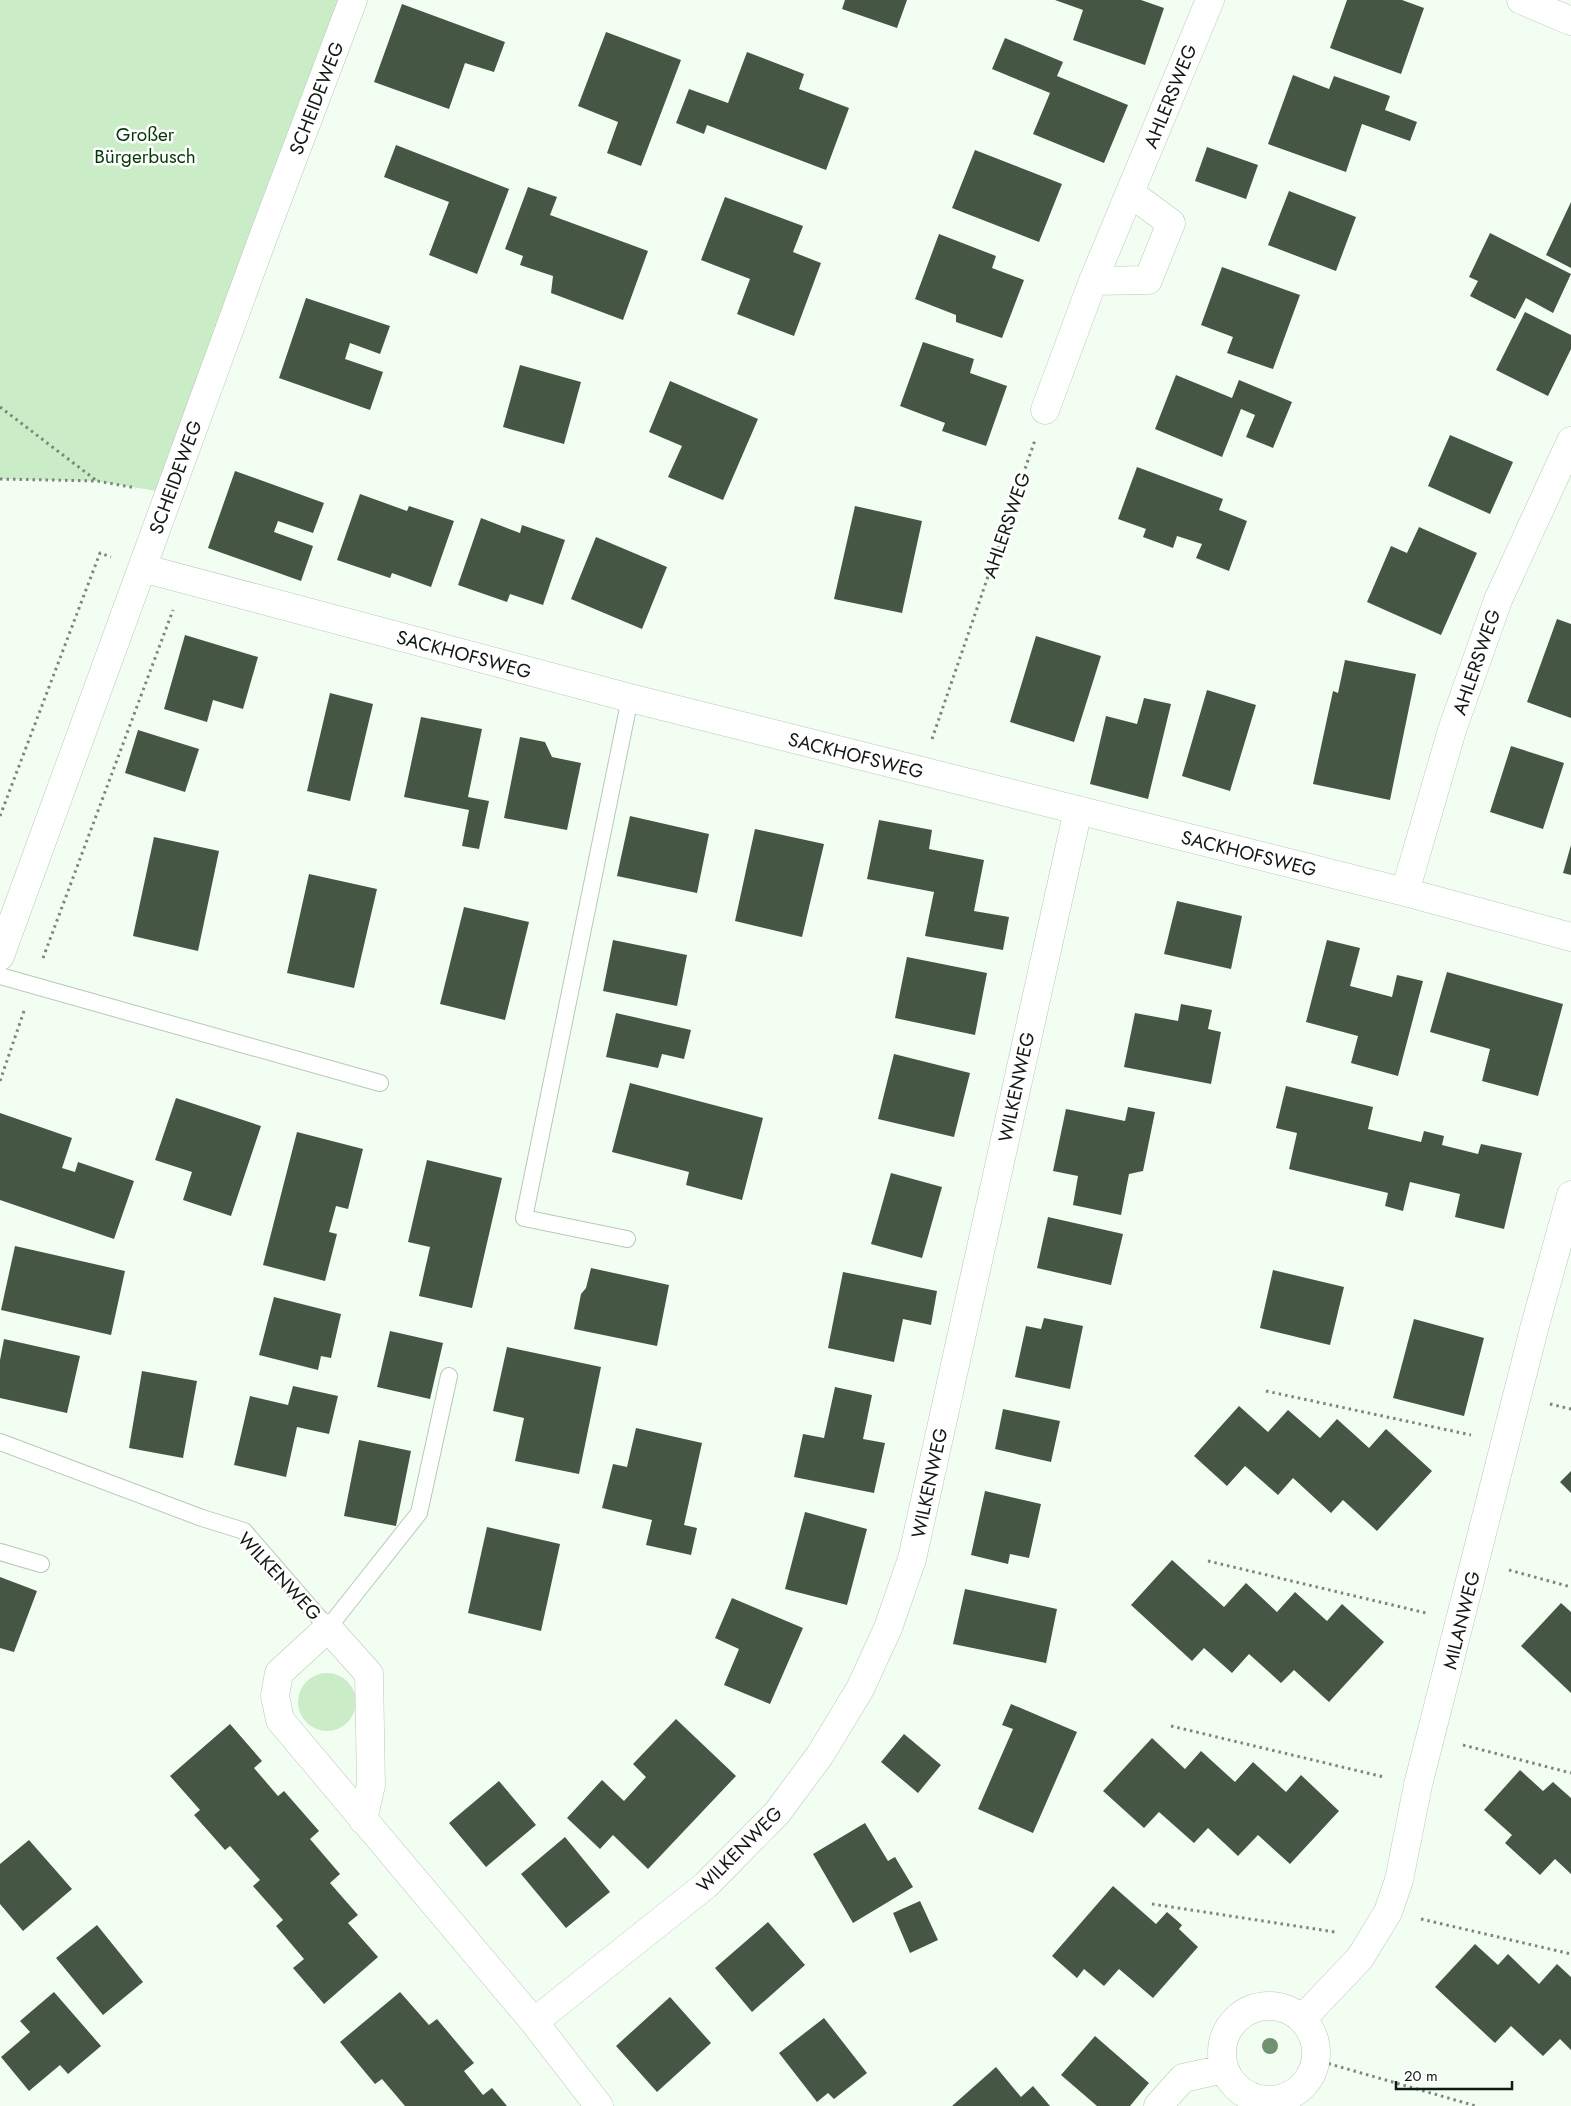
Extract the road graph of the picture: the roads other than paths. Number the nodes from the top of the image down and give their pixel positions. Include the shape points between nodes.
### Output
1 (353, 0) edge
2 (1210, 0) edge
3 (1521, 0) edge
4 (1571, 21) edge
5 (1130, 193) junction
6 (1093, 281) junction
7 (1045, 410) road end
8 (1571, 441) edge
9 (142, 568) junction
10 (630, 698) junction
11 (1078, 810) junction
12 (1405, 892) junction
13 (1571, 937) edge
14 (0, 956) edge
15 (0, 976) edge
16 (380, 1083) dead end
17 (1571, 1195) edge
18 (627, 1239) dead end
19 (449, 1376) dead end
20 (0, 1442) edge
21 (0, 1552) edge
22 (42, 1564) dead end
23 (328, 1628) junction
24 (363, 1820) junction
25 (1302, 2019) junction
26 (534, 2022) junction
27 (1224, 2069) junction
28 (1276, 2103) edge
29 (599, 2106) edge
30 (1158, 2106) edge

1 - 9 street, SCHEIDEWEG
2 - 5 street, AHLERSWEG
3 - 4 street
5 - 6 street, AHLERSWEG
5 - 6 street via 1171,223 1148,280
6 - 7 street, AHLERSWEG
8 - 12 street, AHLERSWEG via 1498,600 1452,730
9 - 10 street, SACKHOFSWEG
9 - 14 street, SCHEIDEWEG
10 - 11 street, SACKHOFSWEG
10 - 18 lane via 524,1218
11 - 12 street, SACKHOFSWEG
11 - 26 street, WILKENWEG via 912,1559 888,1628 855,1697 820,1755 777,1813 706,1885
12 - 13 street, SACKHOFSWEG
15 - 16 lane
17 - 25 street, MILANWEG via 1418,1785 1399,1880 1388,1912 1360,1958
19 - 23 lane via 419,1513
20 - 23 lane, WILKENWEG via 202,1518 244,1530
21 - 22 lane
23 - 24 street, WILKENWEG via 369,1674 371,1785
23 - 24 street, WILKENWEG via 279,1673 275,1696 280,1720
24 - 26 street, WILKENWEG
25 - 27 street via 1274,2005 1258,2006 1243,2013 1231,2023 1224,2037
25 - 28 street via 1314,2038 1316,2060 1302,2087
26 - 29 street, WILKENWEG
27 - 28 street via 1244,2094
27 - 30 street via 1183,2078

